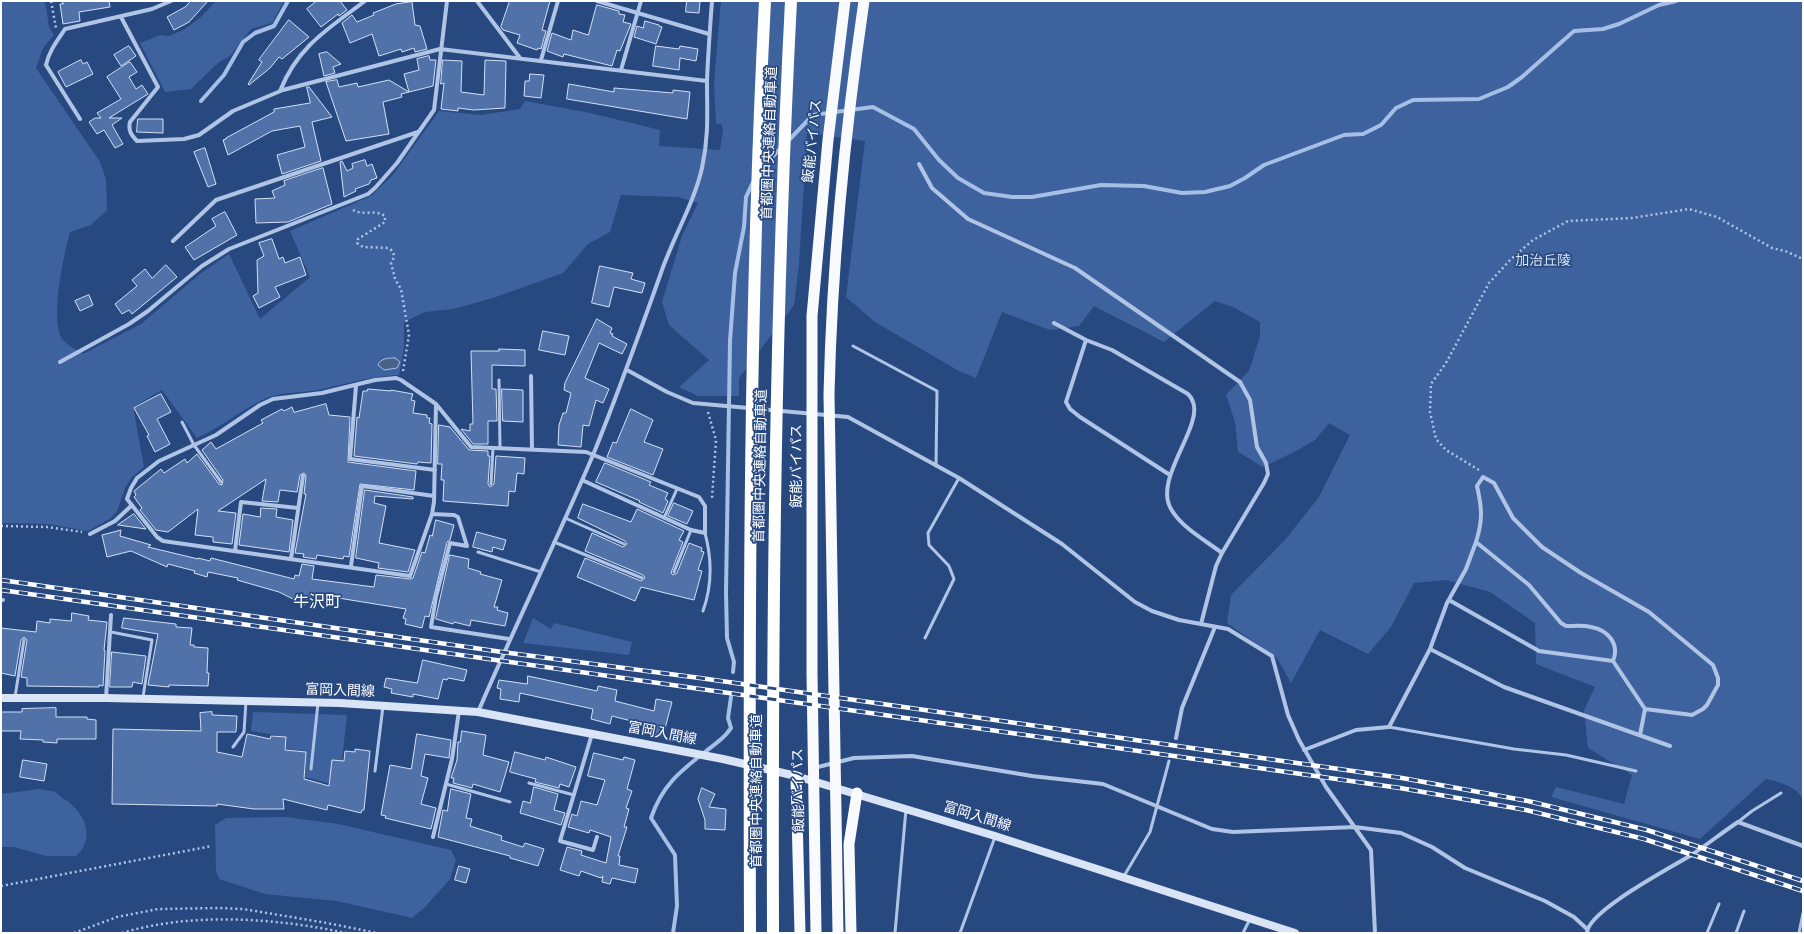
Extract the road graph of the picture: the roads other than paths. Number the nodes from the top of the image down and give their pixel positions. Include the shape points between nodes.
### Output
1 (171, 1) edge
2 (365, 1) edge
3 (447, 1) edge
4 (477, 1) edge
5 (558, 1) edge
6 (597, 1) edge
7 (640, 1) edge
8 (712, 1) edge
9 (765, 1) edge
10 (791, 1) edge
11 (846, 1) edge
12 (864, 1) edge
13 (637, 13) junction
14 (121, 16) junction
15 (709, 34) junction
16 (440, 49) junction
17 (520, 58) junction
18 (541, 60) junction
19 (621, 70) junction
20 (707, 81) junction
21 (280, 91) junction
22 (80, 119) dead end
23 (419, 132) junction
24 (919, 164) dead end
25 (174, 241) dead end
26 (1054, 323) dead end
27 (1086, 340) junction
28 (853, 346) dead end
29 (60, 362) dead end
30 (627, 370) junction
31 (531, 376) dead end
32 (499, 380) dead end
33 (356, 386) junction
34 (436, 404) junction
35 (182, 422) dead end
36 (194, 445) junction
37 (493, 448) junction
38 (500, 448) junction
39 (532, 450) junction
40 (593, 455) junction
41 (936, 466) junction
42 (434, 470) junction
43 (1170, 475) junction
44 (302, 476) dead end
45 (958, 478) junction
46 (582, 480) junction
47 (221, 482) dead end
48 (490, 484) dead end
49 (677, 489) junction
50 (434, 496) junction
51 (132, 506) junction
52 (298, 508) junction
53 (432, 514) junction
54 (565, 518) junction
55 (664, 518) junction
56 (691, 530) junction
57 (705, 533) junction
58 (90, 534) road end
59 (554, 542) junction
60 (1476, 542) junction
61 (624, 544) dead end
62 (235, 551) junction
63 (478, 552) dead end
64 (1222, 553) junction
65 (291, 559) junction
66 (351, 566) junction
67 (541, 572) junction
68 (674, 572) dead end
69 (642, 578) dead end
70 (1449, 600) junction
71 (703, 611) dead end
72 (111, 615) dead end
73 (1201, 624) junction
74 (1215, 627) junction
75 (111, 632) junction
76 (926, 638) dead end
77 (509, 639) junction
78 (24, 640) dead end
79 (1430, 649) junction
80 (1613, 661) junction
81 (1, 698) edge
82 (14, 698) junction
83 (106, 698) junction
84 (143, 699) junction
85 (246, 701) junction
86 (318, 703) junction
87 (383, 706) junction
88 (1645, 709) junction
89 (459, 711) junction
90 (478, 712) junction
91 (1389, 727) junction
92 (592, 734) junction
93 (1640, 735) junction
94 (1176, 738) dead end
95 (1670, 746) dead end
96 (233, 747) dead end
97 (1304, 750) junction
98 (1169, 761) dead end
99 (311, 769) dead end
100 (375, 771) dead end
101 (1636, 771) dead end
102 (801, 778) junction
103 (446, 784) junction
104 (529, 784) dead end
105 (856, 793) junction
106 (1780, 793) dead end
107 (574, 795) junction
108 (510, 802) dead end
109 (1157, 808) junction
110 (906, 809) junction
111 (1738, 822) junction
112 (1355, 826) junction
113 (433, 836) dead end
114 (995, 836) junction
115 (598, 837) dead end
116 (1803, 846) edge
117 (1124, 876) junction
118 (1719, 904) dead end
119 (1744, 911) dead end
120 (1803, 913) edge
121 (1250, 919) junction
122 (1587, 931) edge
123 (750, 933) edge
124 (773, 933) edge
125 (800, 933) edge
126 (816, 933) edge
127 (838, 933) edge
128 (851, 933) edge
129 (895, 933) edge
130 (960, 933) edge
131 (1243, 933) edge
132 (1295, 933) edge
133 (1375, 933) edge
134 (1707, 933) edge
135 (1736, 933) edge
136 (1799, 933) edge

1 - 14 street via 152,9
2 - 21 street via 304,49 287,73
3 - 16 street
4 - 17 street
5 - 18 street
6 - 13 street
7 - 13 street
8 - 15 street
9 - 123 highway, 首都圏中央連絡自動車道 via 760,98 750,514
10 - 124 highway, 首都圏中央連絡自動車道 via 774,517
11 - 126 highway, 飯能バイパス via 828,140 812,316 812,673
12 - 127 highway via 854,65 831,317 829,394
13 - 15 street
13 - 19 street
14 - 21 street via 158,87 130,122 131,134 137,140 184,139 199,135 233,111
14 - 22 street via 65,29 49,52 46,65
15 - 20 street
16 - 17 street
16 - 21 street
16 - 23 street via 434,110
17 - 18 street
18 - 19 street
19 - 20 street
20 - 30 street via 708,130 702,169 670,245
23 - 25 street via 216,200
23 - 29 street via 397,163 368,194 228,249 202,266 129,324
24 - 64 street via 932,188 968,219 1075,268 1240,382 1250,400 1257,447 1266,463 1268,474
26 - 27 street
27 - 43 street via 1066,402 1070,409
27 - 43 street via 1118,354 1188,394 1194,402 1192,421
28 - 41 lane via 937,391
30 - 40 street
30 - 41 street via 693,403 848,417
31 - 39 street
32 - 38 lane
33 - 34 street via 374,380 396,378
33 - 36 street via 274,399 260,405 216,435
33 - 42 street via 350,459
34 - 37 street via 471,447
34 - 42 street
35 - 36 lane
36 - 47 lane
36 - 51 street via 159,461 137,478 127,499
37 - 38 street
37 - 48 lane
38 - 39 street
39 - 40 street via 586,452
40 - 46 street
40 - 49 street
41 - 45 street
42 - 50 street
43 - 64 street via 1167,495 1170,508 1182,522
44 - 52 street
45 - 73 street via 1062,544 1135,602 1152,611
45 - 76 lane via 928,533 929,545 949,566 954,579
46 - 54 street
46 - 55 street
49 - 55 lane
49 - 57 street via 699,497 705,506
50 - 53 street
50 - 66 street via 362,486
51 - 58 street via 115,521
51 - 62 street via 163,541
52 - 62 street via 241,502
52 - 65 street
53 - 66 street via 410,576
53 - 77 street via 458,517 467,546 450,543 431,627
54 - 59 street
54 - 61 lane
55 - 56 street
56 - 57 street
56 - 68 lane
57 - 71 lane via 710,572 708,597
59 - 67 street
59 - 69 lane
60 - 70 street via 1466,569
60 - 80 street via 1529,585 1561,623 1566,626 1589,626 1606,634 1614,641 1617,649
60 - 88 street via 1482,510 1477,486 1482,478 1494,482 1513,518 1542,547 1649,612 1713,665 1718,685 1703,709 1692,715
62 - 65 street
63 - 67 lane
64 - 73 street via 1216,566
65 - 66 street
67 - 77 street via 519,623
70 - 79 street
70 - 80 street via 1539,651
72 - 75 street
73 - 74 street
74 - 94 street via 1182,708
74 - 97 street via 1228,629 1272,656 1288,715
75 - 83 street
75 - 84 lane via 152,640
77 - 90 street
78 - 82 lane
79 - 91 street
79 - 93 street via 1504,687
80 - 88 street
81 - 82 main road, 富岡入間線
82 - 83 main road, 富岡入間線
83 - 84 main road, 富岡入間線
84 - 85 main road, 富岡入間線
85 - 86 main road, 富岡入間線
85 - 96 lane via 244,732
86 - 87 main road, 富岡入間線
86 - 99 lane
87 - 89 main road, 富岡入間線
87 - 100 lane
88 - 93 street
89 - 90 main road, 富岡入間線
89 - 103 street
90 - 92 main road, 富岡入間線
91 - 97 street via 1356,730
91 - 101 lane via 1514,749 1566,755
92 - 102 main road, 富岡入間線 via 690,752
92 - 107 street
93 - 95 street
97 - 112 street via 1326,787
98 - 109 lane
102 - 105 main road, 富岡入間線
102 - 109 street via 810,770 854,758 912,756 1032,776 1103,784
102 - 125 highway
103 - 108 lane
103 - 113 street
104 - 107 lane
105 - 110 main road, 富岡入間線
105 - 128 highway via 850,844
106 - 111 lane
107 - 115 street via 560,841 593,850
109 - 112 street via 1212,829 1233,832
109 - 117 lane via 1150,832
110 - 114 main road, 富岡入間線
110 - 129 lane
111 - 116 street
111 - 122 street via 1693,854 1620,897 1601,913
112 - 122 street via 1401,833 1432,847 1465,868 1545,901 1574,917
112 - 133 street via 1371,850
114 - 117 main road, 富岡入間線
114 - 130 lane
117 - 121 main road, 富岡入間線
118 - 134 lane
119 - 135 lane
120 - 136 lane
121 - 131 lane
121 - 132 main road, 富岡入間線

